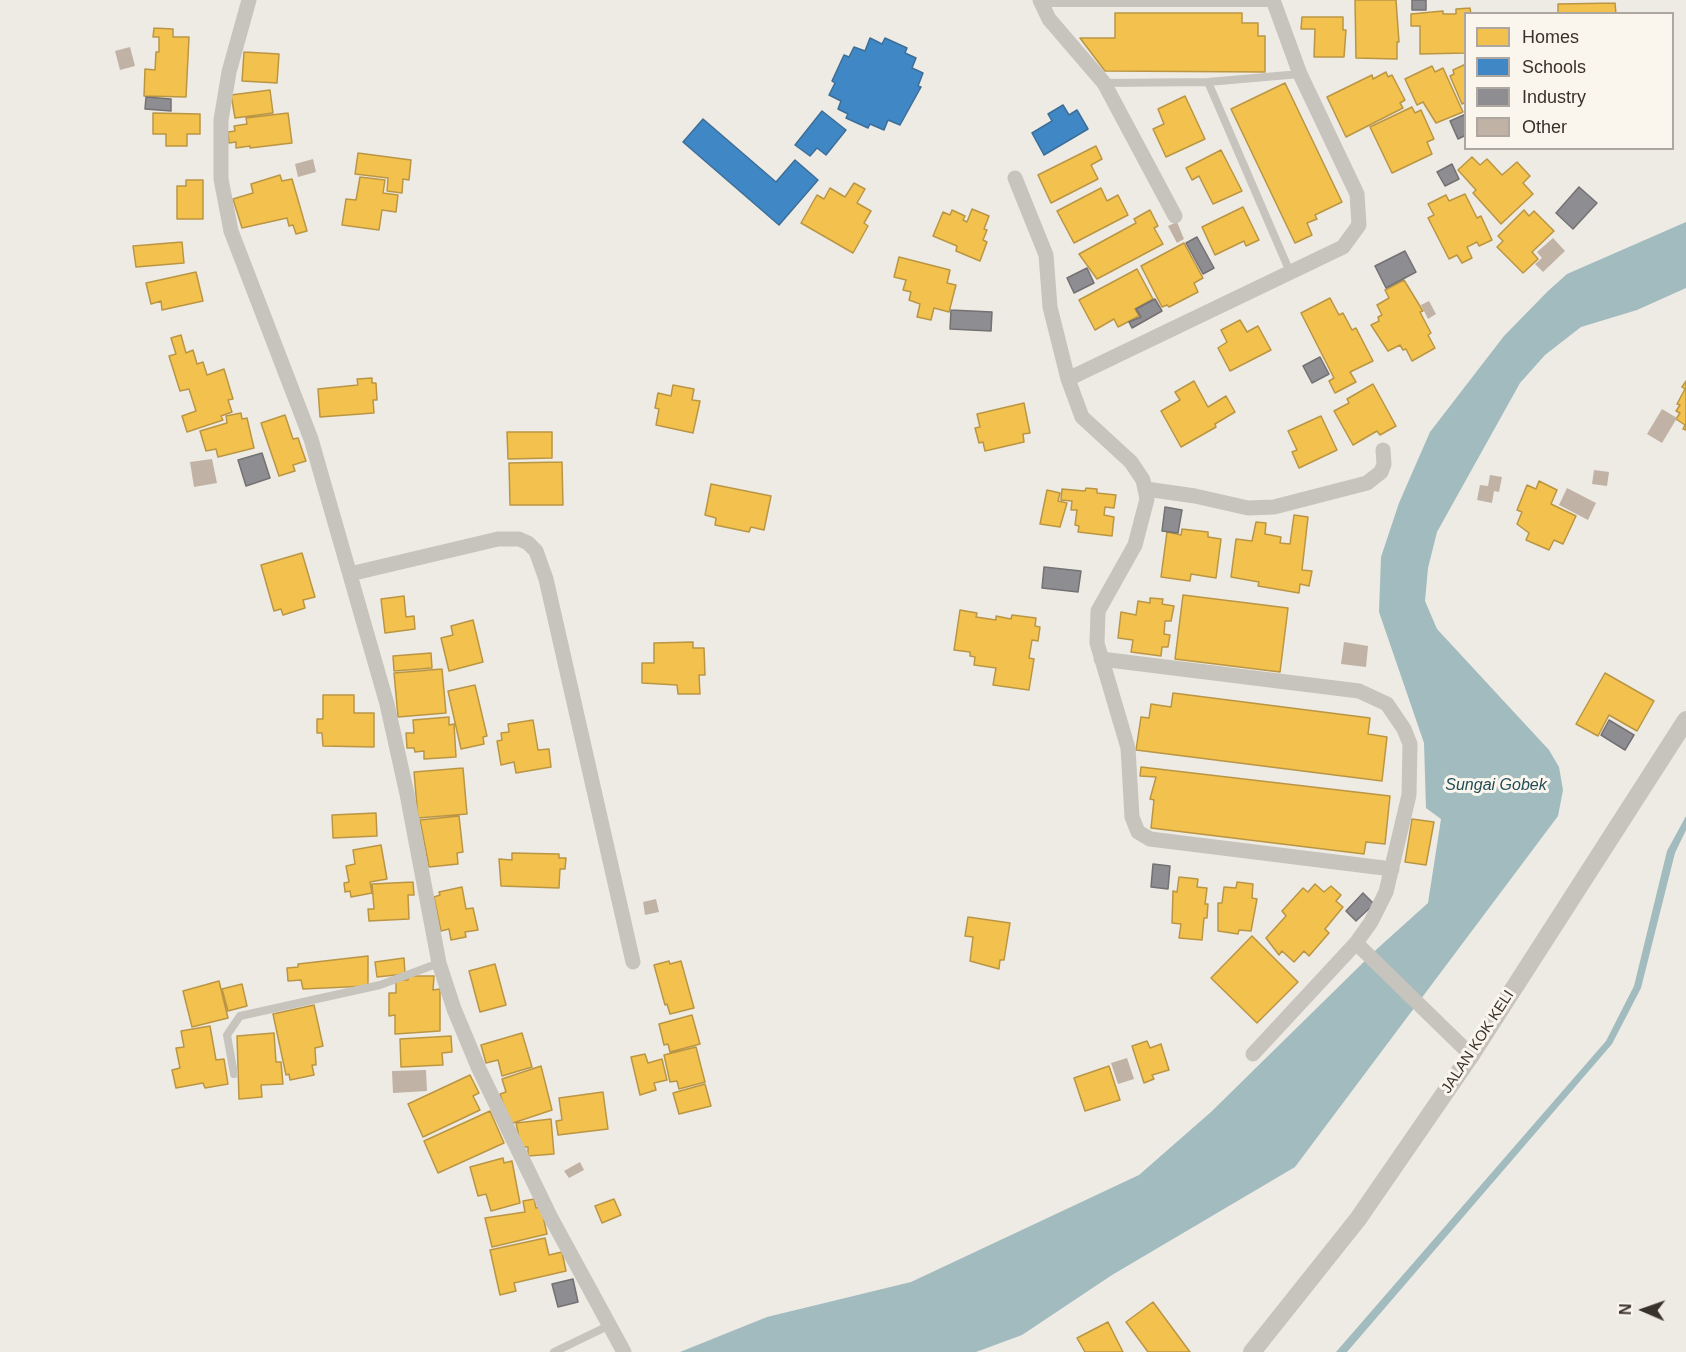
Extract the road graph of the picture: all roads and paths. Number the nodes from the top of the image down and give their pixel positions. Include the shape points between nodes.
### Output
1 (249, 0) edge
2 (1041, 1) edge
3 (1273, 2) edge
4 (1300, 74) junction
5 (1208, 82) junction
6 (1104, 83) junction
7 (1015, 178) dead end
8 (1175, 216) dead end
9 (1290, 272) junction
10 (1068, 379) junction
11 (1383, 450) dead end
12 (1146, 489) junction
13 (350, 574) junction
14 (1101, 659) junction
15 (1685, 722) edge
16 (1392, 869) junction
17 (1356, 943) junction
18 (633, 962) dead end
19 (439, 963) junction
20 (1252, 1054) dead end
21 (1471, 1055) junction
22 (234, 1074) dead end
23 (608, 1326) junction
24 (554, 1352) edge
25 (624, 1352) edge
26 (1252, 1352) edge

1 - 13 street via 220,120 221,179 231,231 311,439
2 - 3 lane
2 - 6 street via 1049,19
3 - 4 street
4 - 5 lane
4 - 9 street via 1357,194 1360,211 1359,225 1343,247
5 - 6 lane
5 - 9 lane
6 - 8 street
7 - 10 street via 1046,255 1050,308
9 - 10 street
10 - 12 street via 1082,417 1123,453 1139,472
11 - 12 street via 1382,472 1367,483 1274,507 1248,508
12 - 14 street via 1146,507 1135,545 1098,611 1096,633
13 - 18 street via 498,539 519,539 536,551 546,579
13 - 19 street via 397,745
14 - 16 street via 1128,748 1134,825 1144,837
14 - 16 street via 1359,691 1387,705 1404,729 1412,756 1409,795
15 - 21 street, JALAN KOK KELI
16 - 17 street via 1381,904
17 - 20 street
17 - 21 street
19 - 22 lane via 380,985 240,1016 227,1035
19 - 23 street via 479,1069
21 - 26 street, JALAN KOK KELI via 1358,1219
23 - 24 lane
23 - 25 street

